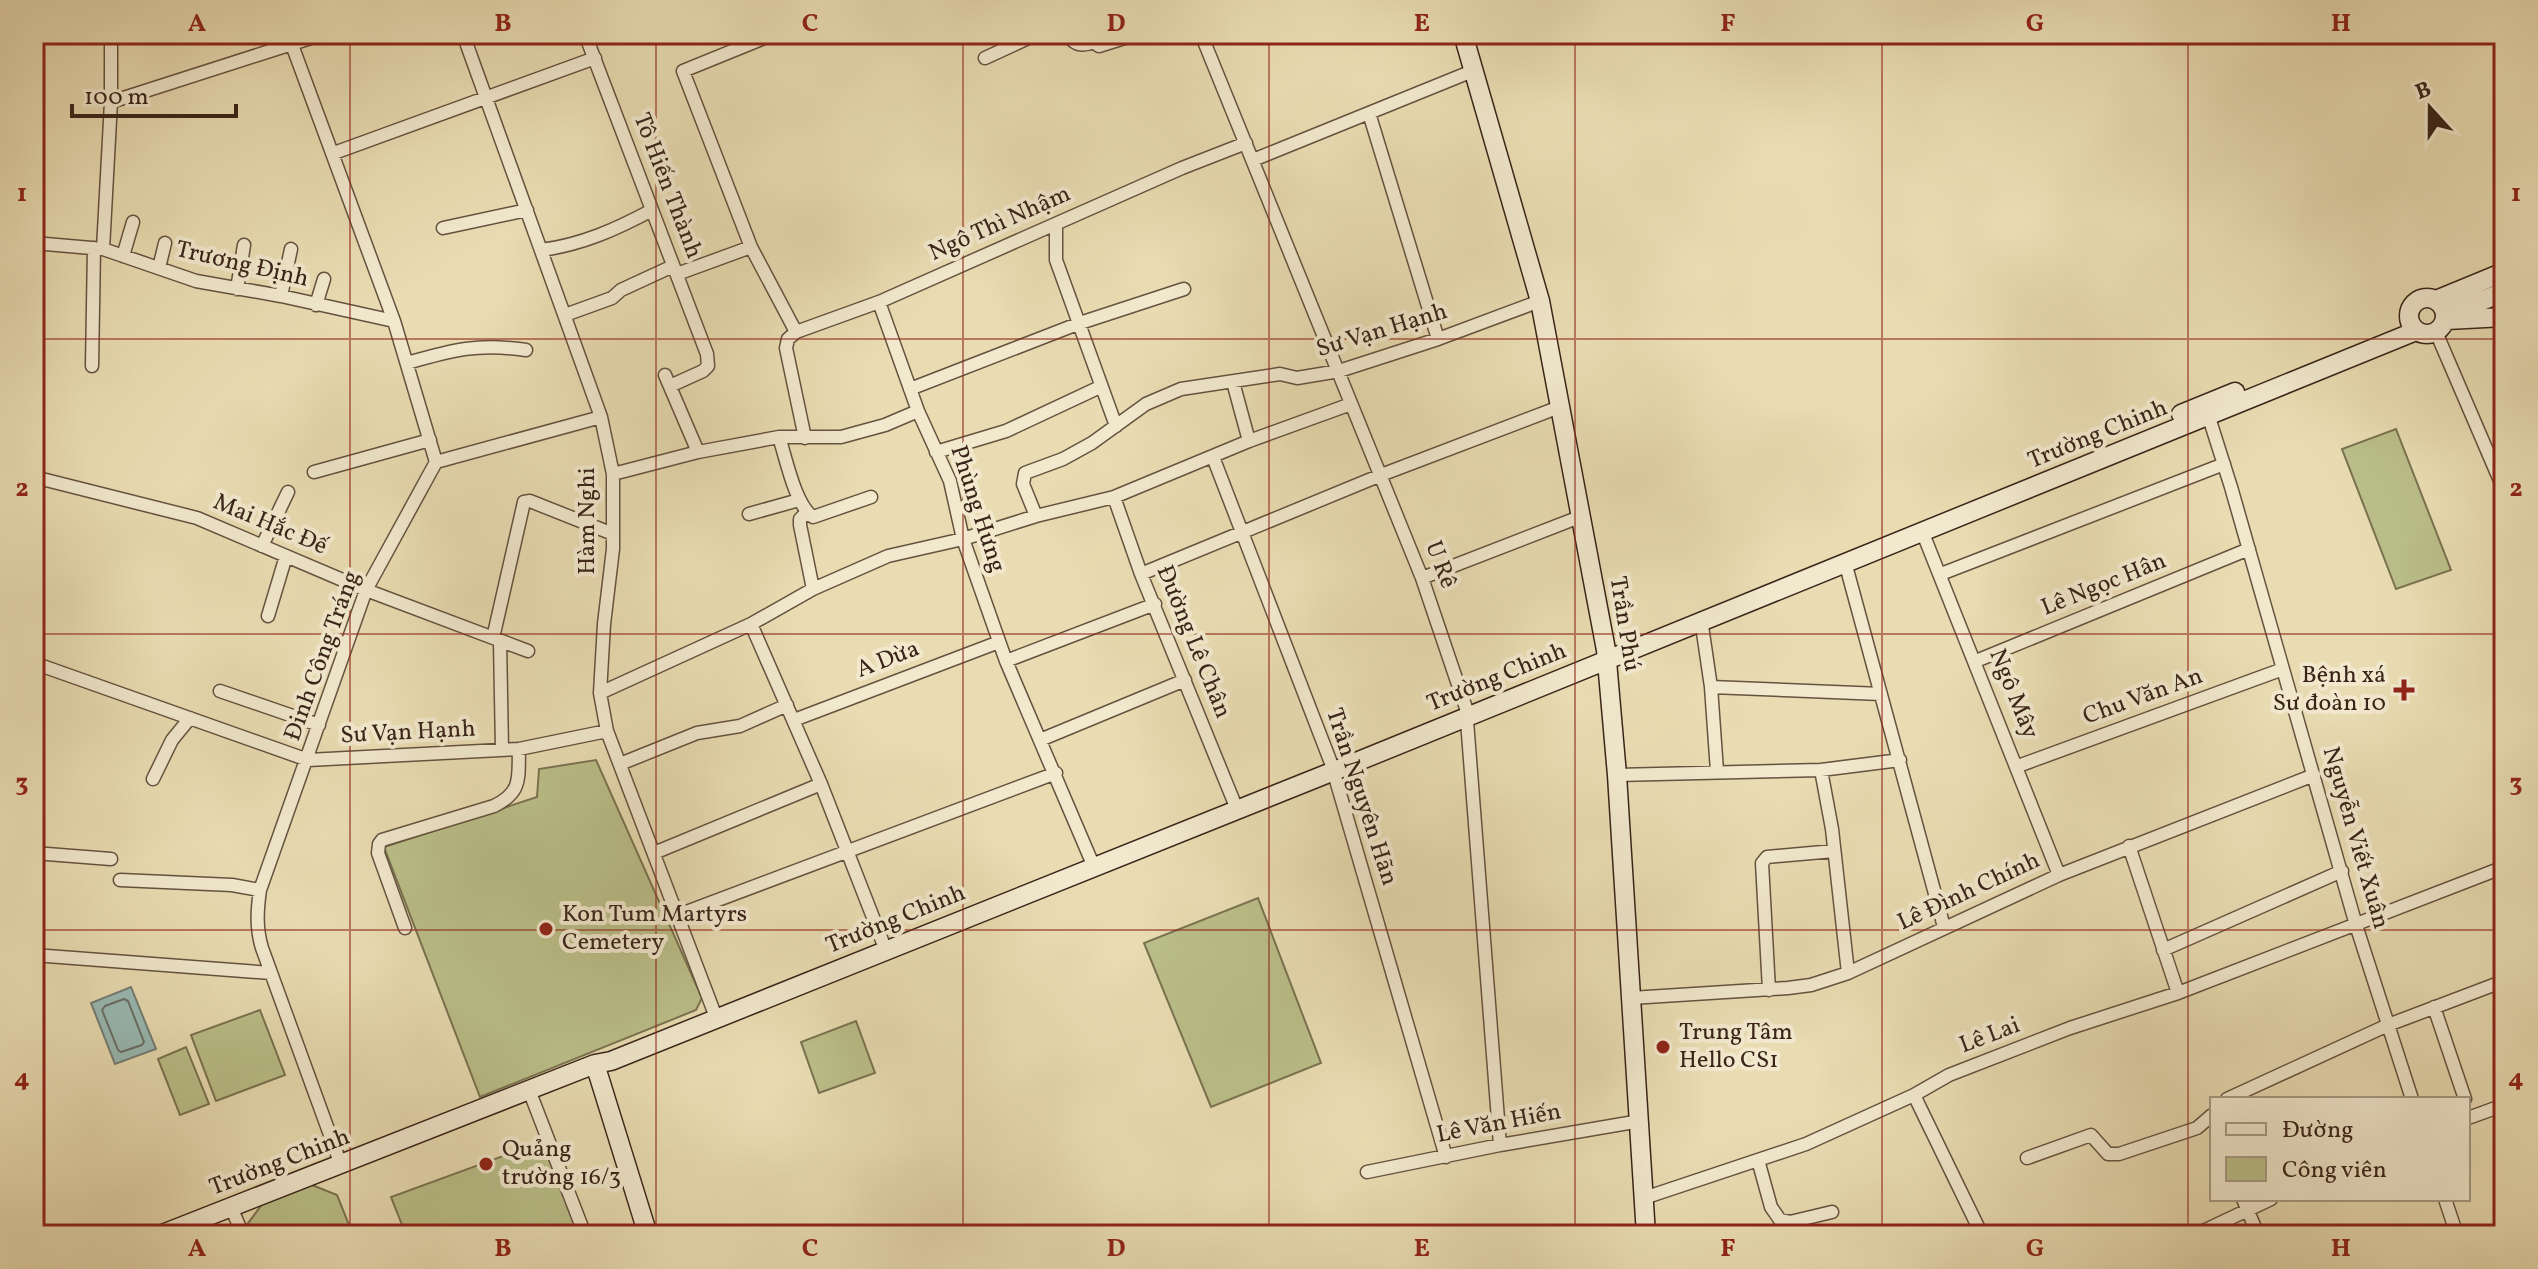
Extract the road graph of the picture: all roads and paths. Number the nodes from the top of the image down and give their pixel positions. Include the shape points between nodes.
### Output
1 (111, 34) edge
2 (323, 34) edge
3 (463, 34) edge
4 (585, 34) edge
5 (774, 34) edge
6 (1037, 34) edge
7 (1065, 34) edge
8 (1137, 34) edge
9 (1201, 34) edge
10 (1463, 34) edge
11 (1090, 38) edge
12 (290, 40) edge
13 (595, 58) junction
14 (985, 58) dead end
15 (1475, 70) junction
16 (487, 98) junction
17 (111, 102) junction
18 (1369, 113) junction
19 (1246, 143) junction
20 (334, 153) junction
21 (1253, 160) junction
22 (527, 210) junction
23 (652, 210) junction
24 (133, 222) dead end
25 (1056, 224) junction
26 (443, 228) dead end
27 (34, 243) edge
28 (165, 243) dead end
29 (244, 245) dead end
30 (751, 247) junction
31 (98, 248) junction
32 (291, 249) dead end
33 (541, 250) junction
34 (123, 256) junction
35 (159, 268) junction
36 (675, 270) junction
37 (2504, 272) edge
38 (324, 279) dead end
39 (237, 289) junction
40 (1184, 289) dead end
41 (2504, 292) edge
42 (281, 296) junction
43 (1540, 301) junction
44 (879, 302) junction
45 (316, 305) junction
46 (565, 315) junction
47 (2440, 317) junction
48 (2504, 317) edge
49 (394, 321) junction
50 (1080, 323) junction
51 (2412, 326) junction
52 (796, 332) junction
53 (1438, 339) junction
54 (526, 350) dead end
55 (407, 363) junction
56 (92, 366) dead end
57 (1339, 371) junction
58 (1233, 382) junction
59 (1100, 387) junction
60 (910, 389) junction
61 (1351, 404) junction
62 (1562, 406) junction
63 (2206, 410) junction
64 (918, 411) junction
65 (601, 417) junction
66 (1116, 426) junction
67 (779, 437) junction
68 (805, 438) junction
69 (430, 440) junction
70 (1249, 441) junction
71 (698, 452) junction
72 (936, 452) junction
73 (1213, 457) junction
74 (436, 462) junction
75 (2224, 464) junction
76 (314, 472) dead end
77 (613, 474) junction
78 (1381, 475) junction
79 (34, 477) edge
80 (2504, 490) edge
81 (288, 492) dead end
82 (871, 497) dead end
83 (1114, 497) junction
84 (799, 500) junction
85 (806, 513) junction
86 (749, 514) dead end
87 (1036, 516) junction
88 (1582, 516) junction
89 (1922, 531) junction
90 (1241, 533) junction
91 (613, 534) junction
92 (963, 539) junction
93 (262, 546) junction
94 (2249, 549) junction
95 (286, 556) junction
96 (1845, 562) junction
97 (1141, 574) junction
98 (1941, 574) junction
99 (1422, 578) junction
100 (813, 589) junction
101 (366, 590) junction
102 (1155, 604) junction
103 (268, 616) dead end
104 (1701, 619) junction
105 (751, 624) junction
106 (497, 640) junction
107 (999, 642) junction
108 (528, 651) dead end
109 (1606, 654) junction
110 (1006, 661) junction
111 (1976, 661) junction
112 (34, 663) edge
113 (2283, 669) junction
114 (1185, 680) junction
115 (1711, 687) junction
116 (220, 691) dead end
117 (600, 693) junction
118 (1881, 694) junction
119 (787, 705) junction
120 (1467, 712) junction
121 (190, 718) junction
122 (794, 720) junction
123 (319, 725) junction
124 (607, 731) junction
125 (1040, 740) junction
126 (519, 749) junction
127 (502, 750) junction
128 (308, 760) junction
129 (1900, 760) junction
130 (620, 764) junction
131 (2018, 766) junction
132 (1332, 767) junction
133 (1821, 770) junction
134 (1717, 771) junction
135 (1056, 773) junction
136 (1617, 775) junction
137 (2314, 775) junction
138 (153, 779) dead end
139 (821, 784) junction
140 (1234, 802) junction
141 (2129, 846) junction
142 (849, 851) junction
143 (1834, 851) junction
144 (34, 853) edge
145 (654, 853) junction
146 (111, 859) dead end
147 (1093, 864) junction
148 (2504, 867) edge
149 (2342, 871) junction
150 (2059, 875) junction
151 (120, 880) dead end
152 (260, 890) junction
153 (678, 915) junction
154 (2356, 925) junction
155 (1944, 927) junction
156 (405, 928) dead end
157 (883, 943) junction
158 (2163, 950) junction
159 (34, 955) edge
160 (271, 973) junction
161 (1848, 973) junction
162 (2504, 981) edge
163 (1769, 990) junction
164 (2178, 993) junction
165 (1631, 998) junction
166 (2434, 1007) junction
167 (714, 1012) junction
168 (2388, 1025) junction
169 (595, 1064) junction
170 (529, 1090) junction
171 (1914, 1095) junction
172 (2231, 1097) edge
173 (2411, 1097) edge
174 (2464, 1097) edge
175 (2504, 1105) edge
176 (2470, 1114) edge
177 (2210, 1119) edge
178 (1640, 1121) junction
179 (1500, 1145) junction
180 (1446, 1157) junction
181 (2027, 1158) dead end
182 (1758, 1160) junction
183 (341, 1165) junction
184 (1367, 1172) dead end
185 (1644, 1198) junction
186 (2446, 1201) edge
187 (2245, 1204) edge
188 (231, 1207) junction
189 (1832, 1212) dead end
190 (160, 1235) edge
191 (243, 1235) edge
192 (585, 1235) edge
193 (648, 1235) edge
194 (1646, 1235) edge
195 (1982, 1235) edge
196 (2195, 1235) edge
197 (2258, 1235) edge
198 (2457, 1235) edge

1 - 17 street
2 - 12 street
3 - 16 street, Hàm Nghi
4 - 13 street, Tô Hiến Thành
5 - 30 street via 683,71
6 - 14 street
7 - 11 street via 1085,46
8 - 11 street via 1107,46
9 - 19 street, U Rê
10 - 15 street, Trần Phú
12 - 17 street
12 - 20 street
13 - 16 street
13 - 23 street, Tô Hiến Thành
15 - 18 street
15 - 43 street, Trần Phú
16 - 20 street
16 - 22 street, Hàm Nghi
17 - 31 street
18 - 21 street
18 - 53 street
19 - 21 street, U Rê
19 - 25 street, Ngô Thì Nhậm
20 - 49 street
21 - 57 street, U Rê
22 - 26 street
22 - 33 street, Hàm Nghi
23 - 33 street via 587,240
23 - 36 street, Tô Hiến Thành
24 - 34 street
25 - 44 street, Ngô Thì Nhậm
25 - 50 street via 1056,260
27 - 31 street, Trương Định
28 - 35 street
29 - 39 street
30 - 36 street
30 - 52 street
31 - 34 street, Trương Định
31 - 56 street
32 - 42 street
33 - 46 street, Hàm Nghi
34 - 35 street, Trương Định
35 - 39 street, Trương Định
36 - 46 street
36 - 71 street, Tô Hiến Thành via 707,354 703,371 668,380
37 - 47 street
38 - 45 street
39 - 42 street, Trương Định
40 - 50 street
41 - 47 street
42 - 45 street, Trương Định
43 - 53 street, Sư Vạn Hạnh
43 - 62 street, Trần Phú
44 - 52 street, Ngô Thì Nhậm
44 - 60 street
45 - 49 street, Trương Định
46 - 65 street, Hàm Nghi
47 - 48 street
47 - 51 street via 2427,334
47 - 51 street via 2418,300 2410,309
47 - 80 street
49 - 55 street
50 - 59 street
50 - 60 street
51 - 63 street, Trường Chinh
52 - 68 street via 786,348
53 - 57 street, Sư Vạn Hạnh
54 - 55 street via 472,346
55 - 69 street
57 - 58 street, Sư Vạn Hạnh
57 - 61 street, U Rê
58 - 66 street, Sư Vạn Hạnh via 1181,389 1146,404
58 - 70 street
59 - 66 street
59 - 72 street via 1006,431
60 - 64 street
61 - 70 street
61 - 78 street, U Rê
62 - 78 street
62 - 88 street, Trần Phú
63 - 75 street, Nguyễn Viết Xuân
63 - 89 street, Trường Chinh
63 - 109 street, Trường Chinh
64 - 68 street via 841,437
64 - 72 street, Phùng Hưng
65 - 74 street
65 - 77 street, Hàm Nghi
66 - 87 street, Sư Vạn Hạnh via 1063,459 1025,473 1023,484
67 - 68 street
67 - 71 street
67 - 84 street
69 - 74 street
69 - 76 street
70 - 73 street
71 - 77 street
72 - 92 street, Phùng Hưng via 950,481
73 - 83 street
73 - 90 street, Trần Nguyên Hãn
74 - 101 street, Đinh Công Tráng
75 - 94 street, Nguyễn Viết Xuân
75 - 98 street
77 - 91 street, Hàm Nghi
78 - 90 street
78 - 99 street, U Rê
79 - 93 street, Mai Hắc Đế via 197,518
81 - 93 street
82 - 85 street via 813,517
83 - 87 street
83 - 97 street, Đường Lê Chân
84 - 85 street
84 - 86 street
85 - 100 street via 800,525
87 - 92 street
88 - 99 street
88 - 109 street, Trần Phú
89 - 96 street, Trường Chinh
89 - 98 street, Ngô Mây
90 - 97 street
90 - 132 street, Trần Nguyên Hãn
91 - 106 street via 524,502
91 - 117 street, Hàm Nghi
92 - 100 street via 888,556
92 - 107 street, Phùng Hưng
93 - 95 street, Mai Hắc Đế
94 - 111 street, Lê Ngọc Hân
94 - 113 street, Nguyễn Viết Xuân
95 - 101 street, Mai Hắc Đế
95 - 103 street
96 - 104 street, Trường Chinh
96 - 118 street
97 - 102 street, Đường Lê Chân
98 - 111 street, Ngô Mây
99 - 120 street, U Rê
100 - 105 street
101 - 106 street, Mai Hắc Đế
101 - 123 street, Đinh Công Tráng
102 - 110 street
102 - 114 street, Đường Lê Chân
104 - 109 street, Trường Chinh
104 - 115 street
105 - 117 street
105 - 119 street
106 - 108 street, Mai Hắc Đế
106 - 127 street
107 - 110 street, Phùng Hưng
107 - 122 street, A Dừa
109 - 120 street, Trường Chinh
109 - 136 street, Trần Phú
110 - 125 street, Phùng Hưng
111 - 131 street, Ngô Mây
112 - 121 street, Sư Vạn Hạnh
113 - 131 street, Chu Văn An
113 - 137 street, Nguyễn Viết Xuân
114 - 125 street
114 - 140 street, Đường Lê Chân
115 - 118 street
115 - 134 street
116 - 123 street
117 - 124 street, Hàm Nghi
118 - 129 street
119 - 122 street
119 - 130 street via 740,726 697,733
120 - 132 street, Trường Chinh
120 - 179 street, U Rê
121 - 128 street, Sư Vạn Hạnh
121 - 138 street
122 - 139 street
123 - 128 street, Đinh Công Tráng
124 - 126 street, Sư Vạn Hạnh
124 - 130 street, Hàm Nghi
125 - 135 street, Phùng Hưng
126 - 127 street, Sư Vạn Hạnh
126 - 156 street via 517,787 509,798 379,844
127 - 128 street, Sư Vạn Hạnh
128 - 152 street, Đinh Công Tráng
129 - 133 street
129 - 155 street
130 - 145 street, Hàm Nghi
131 - 150 street, Ngô Mây
132 - 140 street, Trường Chinh
132 - 147 street, Trường Chinh
132 - 180 street, Trần Nguyên Hãn
133 - 134 street
133 - 143 street
134 - 136 street
135 - 142 street
135 - 147 street, Phùng Hưng
136 - 165 street, Trần Phú
137 - 141 street, Lê Đình Chính
137 - 149 street, Nguyễn Viết Xuân
139 - 142 street
139 - 145 street
140 - 147 street, Trường Chinh
141 - 150 street, Lê Đình Chính
141 - 158 street
142 - 153 street
142 - 157 street
143 - 161 street
143 - 163 street via 1767,857 1762,863
144 - 146 street
145 - 153 street, Hàm Nghi
147 - 157 street, Trường Chinh
147 - 169 street, Trường Chinh
148 - 154 street, Lê Lai
149 - 154 street, Nguyễn Viết Xuân
149 - 158 street
150 - 155 street, Lê Đình Chính
151 - 152 street
152 - 160 street, Đinh Công Tráng via 257,931
153 - 167 street, Hàm Nghi
154 - 164 street, Lê Lai
154 - 168 street, Nguyễn Viết Xuân
155 - 161 street, Lê Đình Chính
157 - 167 street, Trường Chinh
158 - 164 street
159 - 160 street
160 - 183 street, Đinh Công Tráng
161 - 163 street, Lê Đình Chính
162 - 166 street
163 - 165 street, Lê Đình Chính
164 - 171 street, Lê Lai via 2070,1028 1949,1075
165 - 178 street, Trần Phú
166 - 168 street
166 - 174 street
167 - 169 street, Trường Chinh via 608,1053
168 - 172 street
168 - 173 street, Nguyễn Viết Xuân
169 - 170 street, Trường Chinh
169 - 193 street
170 - 183 street, Trường Chinh
170 - 192 street
171 - 182 street, Lê Lai
171 - 195 street
175 - 176 street
177 - 181 street via 2119,1154 2108,1154 2091,1135
178 - 179 street, Lê Văn Hiến
178 - 185 street, Trần Phú
179 - 180 street, Lê Văn Hiến
180 - 184 street, Lê Văn Hiến
182 - 185 street, Lê Lai
182 - 189 street via 1780,1220
183 - 188 street, Trường Chinh
185 - 194 street, Trần Phú
186 - 198 street
187 - 196 street
187 - 197 street
188 - 190 street, Trường Chinh
188 - 191 street

